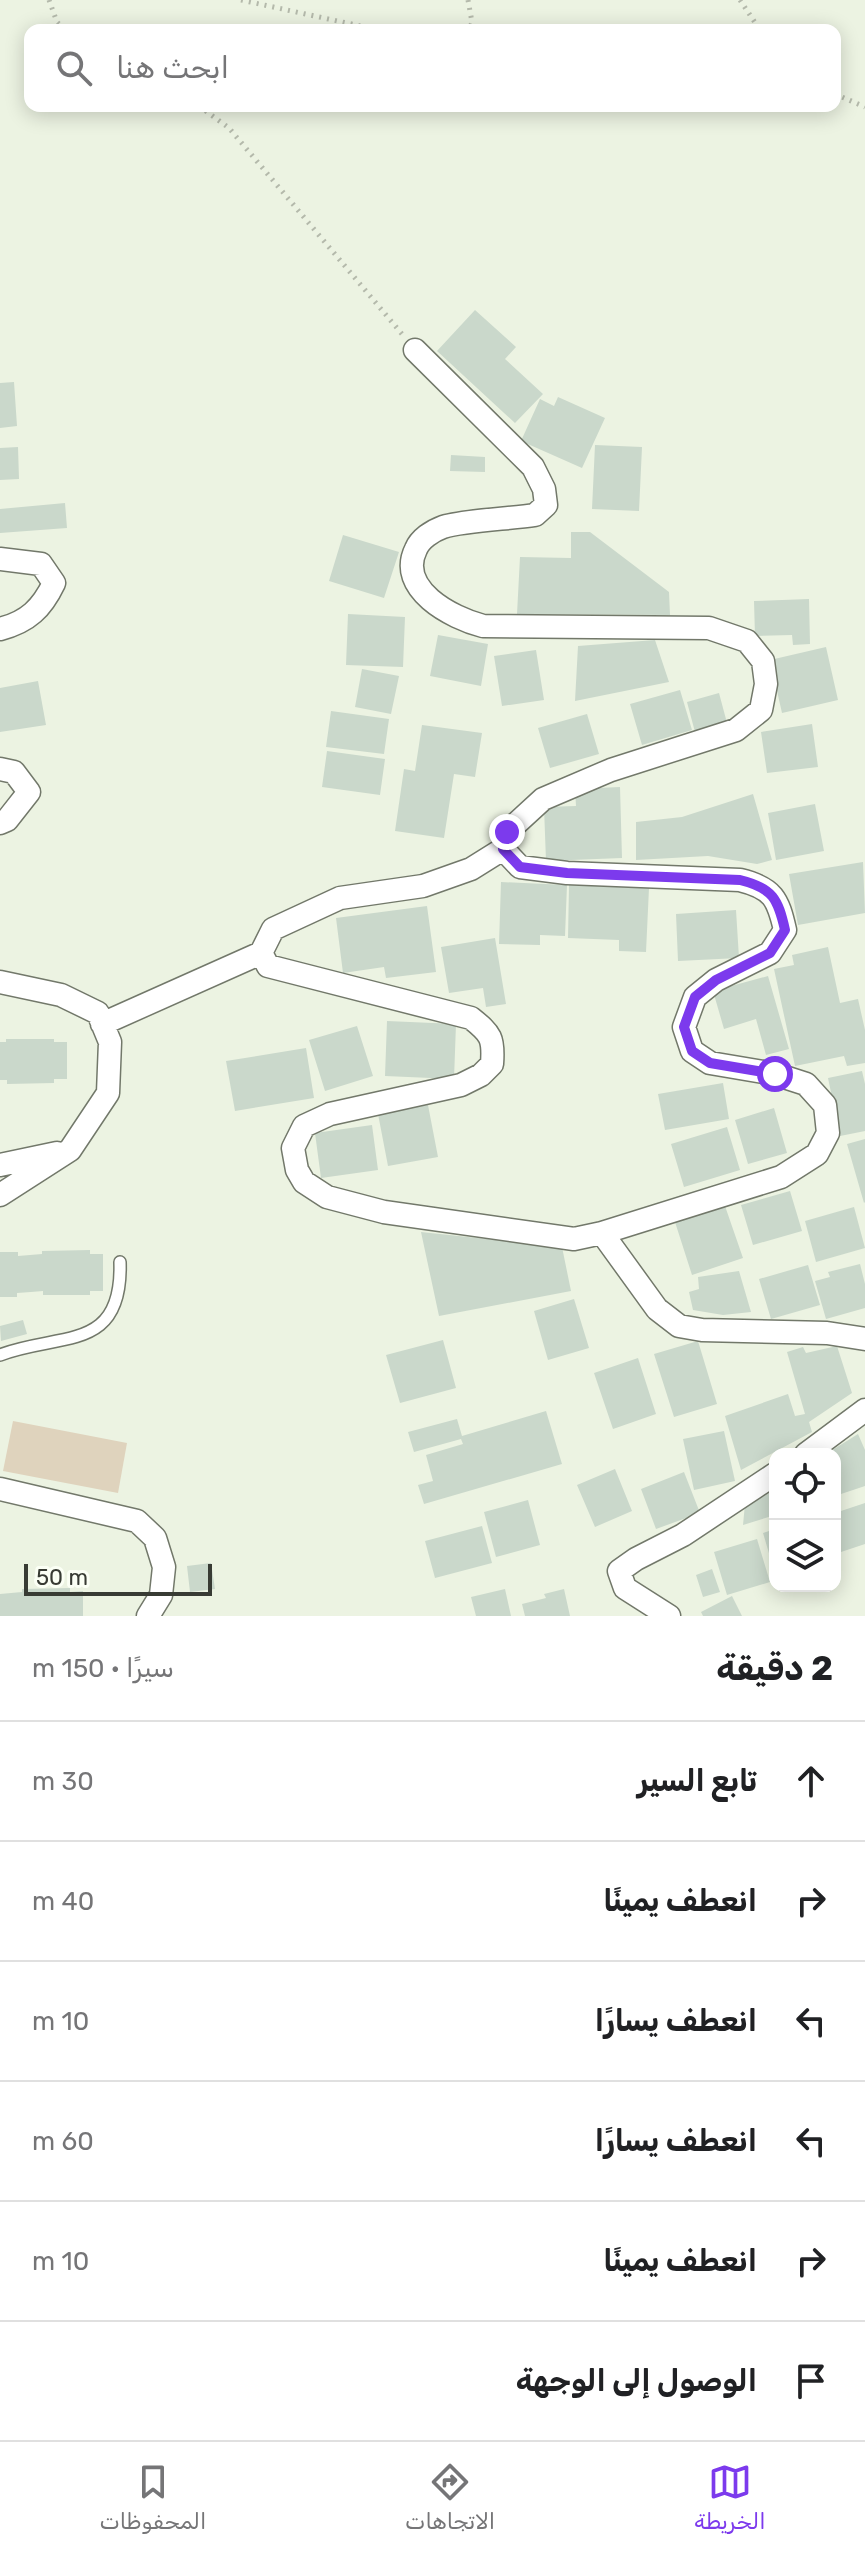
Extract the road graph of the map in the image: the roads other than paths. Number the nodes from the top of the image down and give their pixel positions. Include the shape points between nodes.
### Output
1 (415, 350) road end
2 (0, 559) edge
3 (0, 629) edge
4 (0, 769) edge
5 (0, 823) edge
6 (503, 849) junction
7 (261, 953) junction
8 (0, 982) edge
9 (102, 1024) junction
10 (70, 1150) junction
11 (0, 1165) edge
12 (0, 1195) edge
13 (602, 1233) junction
14 (120, 1262) dead end
15 (865, 1339) edge
16 (0, 1355) edge
17 (865, 1410) edge
18 (814, 1448) edge
19 (769, 1478) edge
20 (2, 1491) edge
21 (148, 1616) edge
22 (669, 1616) edge

1 - 6 street via 533,467 546,505 535,515 443,527 420,540 412,557 415,581 431,601 457,619 483,626 709,628 747,641 763,661 761,710 736,730 611,770 543,799 507,832
2 - 3 street via 41,564 54,583 43,606
4 - 5 street via 14,772 29,792
6 - 7 street via 471,869 423,886 340,898 273,929
6 - 13 street via 520,867 740,880 760,885 779,902 785,930 770,953 716,980 695,997 684,1027 692,1051 710,1063 806,1084 825,1105 828,1133 823,1144 817,1154 781,1177
7 - 9 street
7 - 13 street via 268,966 471,1018 490,1033 493,1046 492,1064 461,1085 330,1114 304,1126 293,1148 304,1182 327,1197 384,1212 574,1239
8 - 9 street via 61,995 98,1013
9 - 10 street via 110,1042 108,1093
10 - 11 street
10 - 12 street
13 - 15 street via 657,1309 679,1326
14 - 16 lane via 121,1290 93,1330
17 - 18 street
19 - 22 street via 619,1571 625,1588
20 - 21 street via 137,1521 155,1538 164,1567 161,1595

